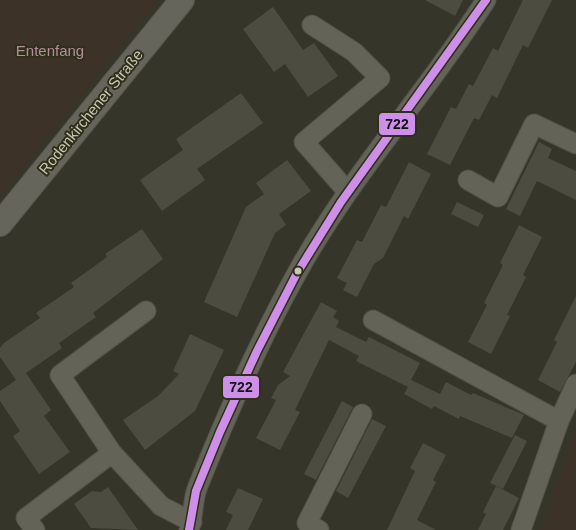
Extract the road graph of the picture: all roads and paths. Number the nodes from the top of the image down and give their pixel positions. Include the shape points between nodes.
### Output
1 (182, 0) edge
2 (486, 0) edge
3 (312, 25) dead end
4 (576, 144) edge
5 (468, 180) dead end
6 (348, 191) junction
7 (0, 224) edge
8 (146, 311) dead end
9 (374, 320) dead end
10 (576, 384) edge
11 (362, 414) dead end
12 (559, 421) junction
13 (112, 453) junction
14 (190, 526) edge
15 (35, 530) edge
16 (319, 530) edge
17 (521, 530) edge

1 - 7 main road, Rodenkirchener Straße
2 - 6 street
3 - 6 street via 354,52 380,78 304,142
4 - 5 street via 534,124 498,198
6 - 14 street via 297,272 263,337 196,488
8 - 13 street via 60,375
9 - 12 street
10 - 12 street
11 - 16 street via 307,523
12 - 17 street
13 - 14 street via 161,506
13 - 15 street via 26,518

